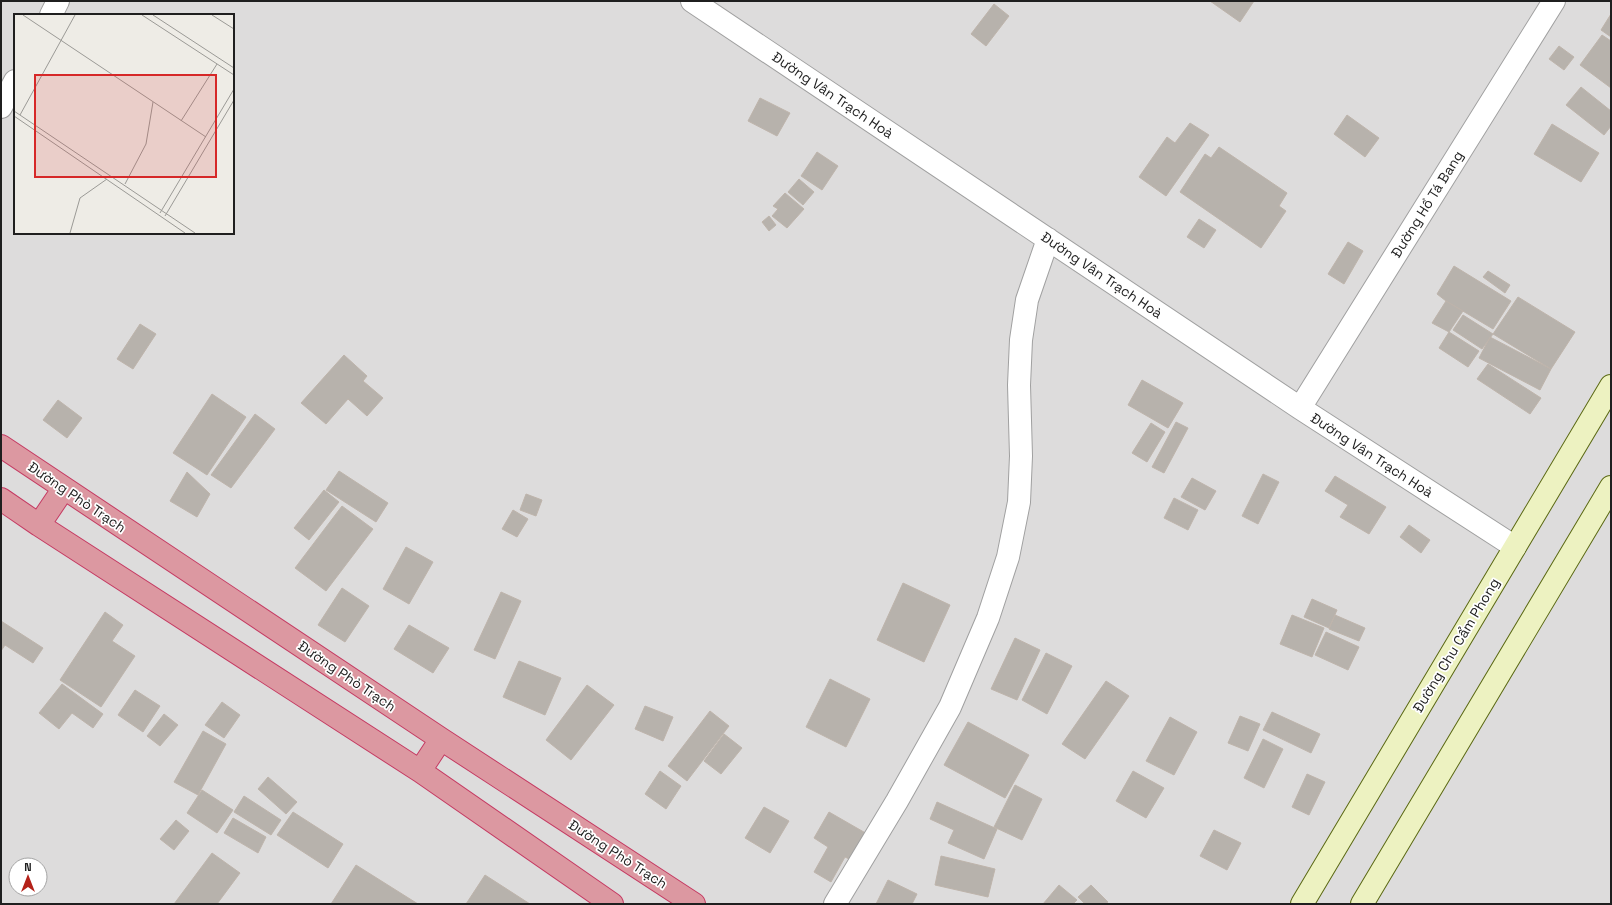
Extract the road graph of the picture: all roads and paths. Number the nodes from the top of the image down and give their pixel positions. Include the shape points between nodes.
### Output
1 (58, 1) edge
2 (692, 1) edge
3 (1554, 1) edge
4 (52, 14) edge
5 (14, 83) edge
6 (1, 107) edge
7 (1048, 239) junction
8 (1611, 386) edge
9 (1300, 408) junction
10 (1, 446) edge
11 (64, 488) junction
12 (1611, 488) edge
13 (1, 499) edge
14 (39, 525) junction
15 (1515, 547) junction
16 (442, 739) junction
17 (420, 771) junction
18 (612, 904) edge
19 (694, 904) edge
20 (835, 904) edge
21 (1302, 904) edge
22 (1362, 904) edge

1 - 4 street
2 - 7 street, Đường Vân Trạch Hoà
3 - 9 street, Đường Hồ Tá Bang
5 - 6 street
7 - 9 street, Đường Vân Trạch Hoà
7 - 20 street via 1027,300 1021,340 1019,502 1008,556 988,618 950,707
8 - 15 street, Đường Chu Cẩm Phong
9 - 15 street, Đường Vân Trạch Hoà
10 - 11 highway, Đường Phò Trạch
11 - 14 highway
11 - 16 highway, Đường Phò Trạch
12 - 22 street
13 - 14 highway
14 - 17 highway
15 - 21 street, Đường Chu Cẩm Phong
16 - 17 highway
16 - 19 highway, Đường Phò Trạch
17 - 18 highway

